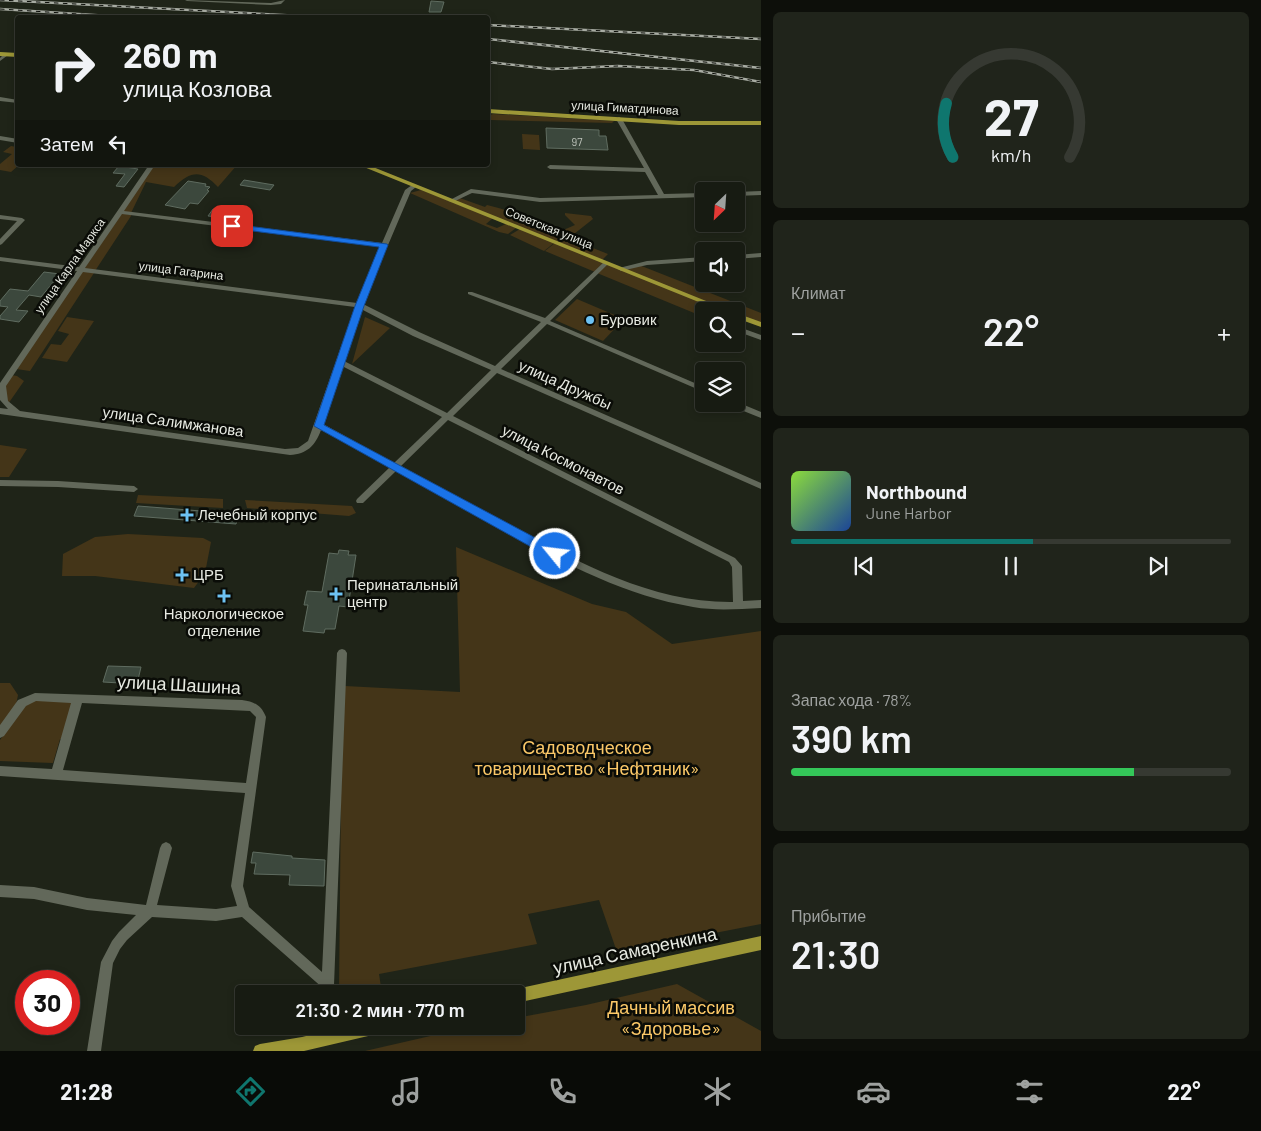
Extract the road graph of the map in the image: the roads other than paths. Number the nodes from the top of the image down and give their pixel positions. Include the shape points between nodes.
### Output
1 (187, 0) edge
2 (283, 0) edge
3 (3, 54) edge
4 (0, 60) edge
5 (0, 99) edge
6 (15, 102) edge
7 (490, 112) edge
8 (620, 119) junction
9 (761, 123) edge
10 (0, 138) edge
11 (15, 140) edge
12 (151, 167) edge
13 (367, 167) edge
14 (550, 167) dead end
15 (648, 170) junction
16 (414, 186) junction
17 (761, 193) edge
18 (745, 194) edge
19 (695, 195) edge
20 (662, 196) junction
21 (451, 200) junction
22 (121, 212) junction
23 (0, 218) edge
24 (0, 243) edge
25 (384, 245) junction
26 (761, 255) edge
27 (745, 256) edge
28 (0, 260) edge
29 (695, 260) edge
30 (606, 263) junction
31 (621, 269) junction
32 (81, 270) junction
33 (470, 293) dead end
34 (704, 302) edge
35 (359, 306) junction
36 (745, 319) edge
37 (545, 322) junction
38 (761, 325) edge
39 (745, 332) edge
40 (761, 338) edge
41 (340, 362) junction
42 (496, 369) junction
43 (2, 385) edge
44 (695, 386) edge
45 (745, 408) edge
46 (0, 411) edge
47 (23, 413) junction
48 (761, 415) edge
49 (0, 417) edge
50 (446, 417) junction
51 (319, 426) junction
52 (395, 467) junction
53 (0, 483) edge
54 (761, 486) edge
55 (127, 489) dead end
56 (360, 501) dead end
57 (761, 604) edge
58 (738, 606) junction
59 (342, 653) dead end
60 (78, 698) junction
61 (0, 733) edge
62 (0, 771) edge
63 (56, 775) junction
64 (251, 788) junction
65 (166, 848) dead end
66 (0, 891) edge
67 (150, 911) junction
68 (244, 911) junction
69 (761, 944) edge
70 (326, 985) edge
71 (330, 985) edge
72 (525, 994) edge
73 (326, 1035) edge
74 (94, 1051) edge
75 (260, 1051) edge

1 - 2 street via 270,4
3 - 4 street
5 - 6 street
7 - 8 main road, улица Гиматдинова
8 - 9 main road, улица Гиматдинова
8 - 15 street
10 - 11 street
12 - 22 street, улица Карла Маркса
13 - 16 main road, Советская улица
14 - 15 street
15 - 20 street
16 - 21 main road, Советская улица
16 - 25 street via 408,190
17 - 18 street
19 - 20 street
20 - 21 street via 540,200 469,191
21 - 30 main road, Советская улица
22 - 25 street
22 - 32 street, улица Карла Маркса
23 - 24 street via 22,220
25 - 35 street
26 - 27 street
28 - 32 street, улица Гагарина
29 - 31 street via 647,263
30 - 31 main road, Советская улица
30 - 37 street
31 - 34 main road, Советская улица
32 - 35 street, улица Гагарина
32 - 43 street, улица Карла Маркса
33 - 37 street
35 - 41 street
35 - 42 street, улица Дружбы
36 - 38 main road
37 - 42 street
37 - 44 street
39 - 40 street
41 - 50 street, улица Космонавтов
41 - 51 street
42 - 50 street
42 - 54 street, улица Дружбы
43 - 47 street via 4,402 9,408
45 - 48 street
46 - 47 street
47 - 49 street
47 - 51 street, улица Салимжанова via 289,452 304,450
50 - 52 street
50 - 58 street, улица Космонавтов via 732,560 738,569
51 - 52 street
52 - 56 street
52 - 58 street via 580,566 660,596 709,605
53 - 55 street via 134,489
57 - 58 street
59 - 71 street
60 - 61 street, улица Шашина via 30,698 19,706
60 - 63 street
60 - 64 street, улица Шашина via 252,706 261,717
62 - 63 street
63 - 64 street
64 - 68 street, улица Шашина via 237,886
65 - 67 street
66 - 67 street via 34,893 87,904
67 - 68 street via 216,915
67 - 74 street via 123,936 107,962
68 - 70 street
69 - 72 main road, улица Самаренкина
73 - 75 main road

